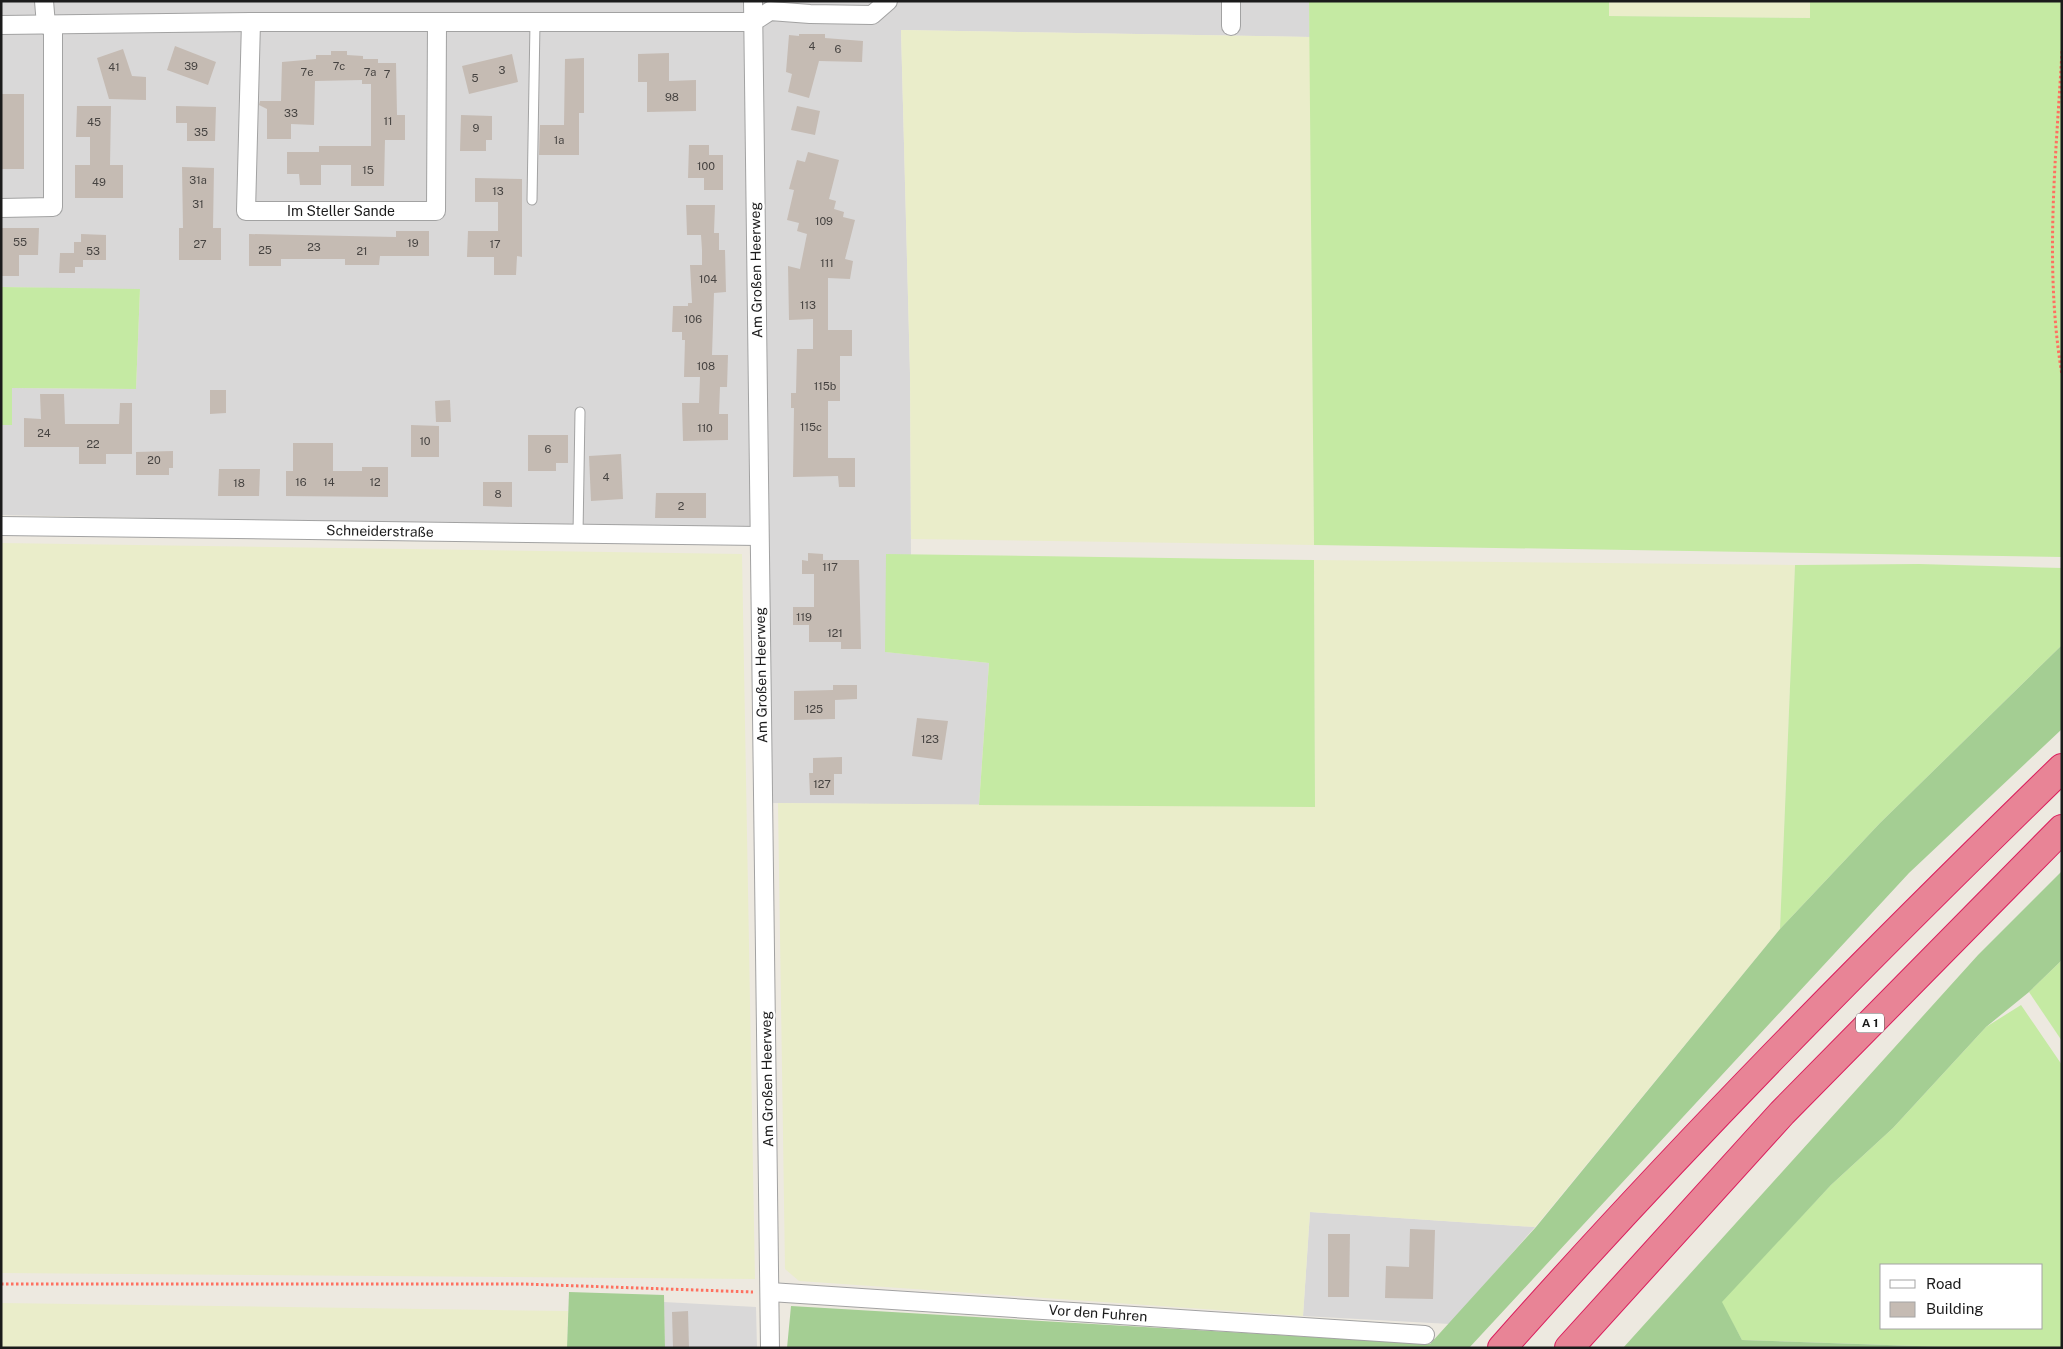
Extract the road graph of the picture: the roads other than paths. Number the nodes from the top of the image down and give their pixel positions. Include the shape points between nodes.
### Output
1 (44, 1) edge
2 (753, 1) edge
3 (888, 1) edge
4 (1231, 1) edge
5 (252, 22) junction
6 (535, 22) junction
7 (753, 22) junction
8 (437, 23) junction
9 (1, 25) edge
10 (50, 25) junction
11 (1232, 26) dead end
12 (532, 200) dead end
13 (1, 208) edge
14 (580, 412) dead end
15 (1, 526) edge
16 (578, 534) junction
17 (759, 536) junction
18 (2062, 768) edge
19 (2062, 830) edge
20 (770, 1292) junction
21 (1425, 1334) dead end
22 (770, 1348) edge
23 (1502, 1348) edge
24 (1569, 1348) edge

1 - 10 street
2 - 7 street, Am Großen Heerweg
3 - 7 street via 872,15 770,11
4 - 11 street
5 - 8 street
5 - 8 street, Im Steller Sande via 246,211 436,211
5 - 10 street
6 - 7 street
6 - 8 street
6 - 12 lane
7 - 17 street, Am Großen Heerweg
9 - 10 street
10 - 13 street via 53,207
14 - 16 lane
15 - 16 street, Schneiderstraße
16 - 17 street, Schneiderstraße
17 - 20 street, Am Großen Heerweg
18 - 23 highway via 1820,1008 1648,1187
19 - 24 highway, A 1 via 1789,1106
20 - 21 street, Vor den Fuhren
20 - 22 street, Am Großen Heerweg

